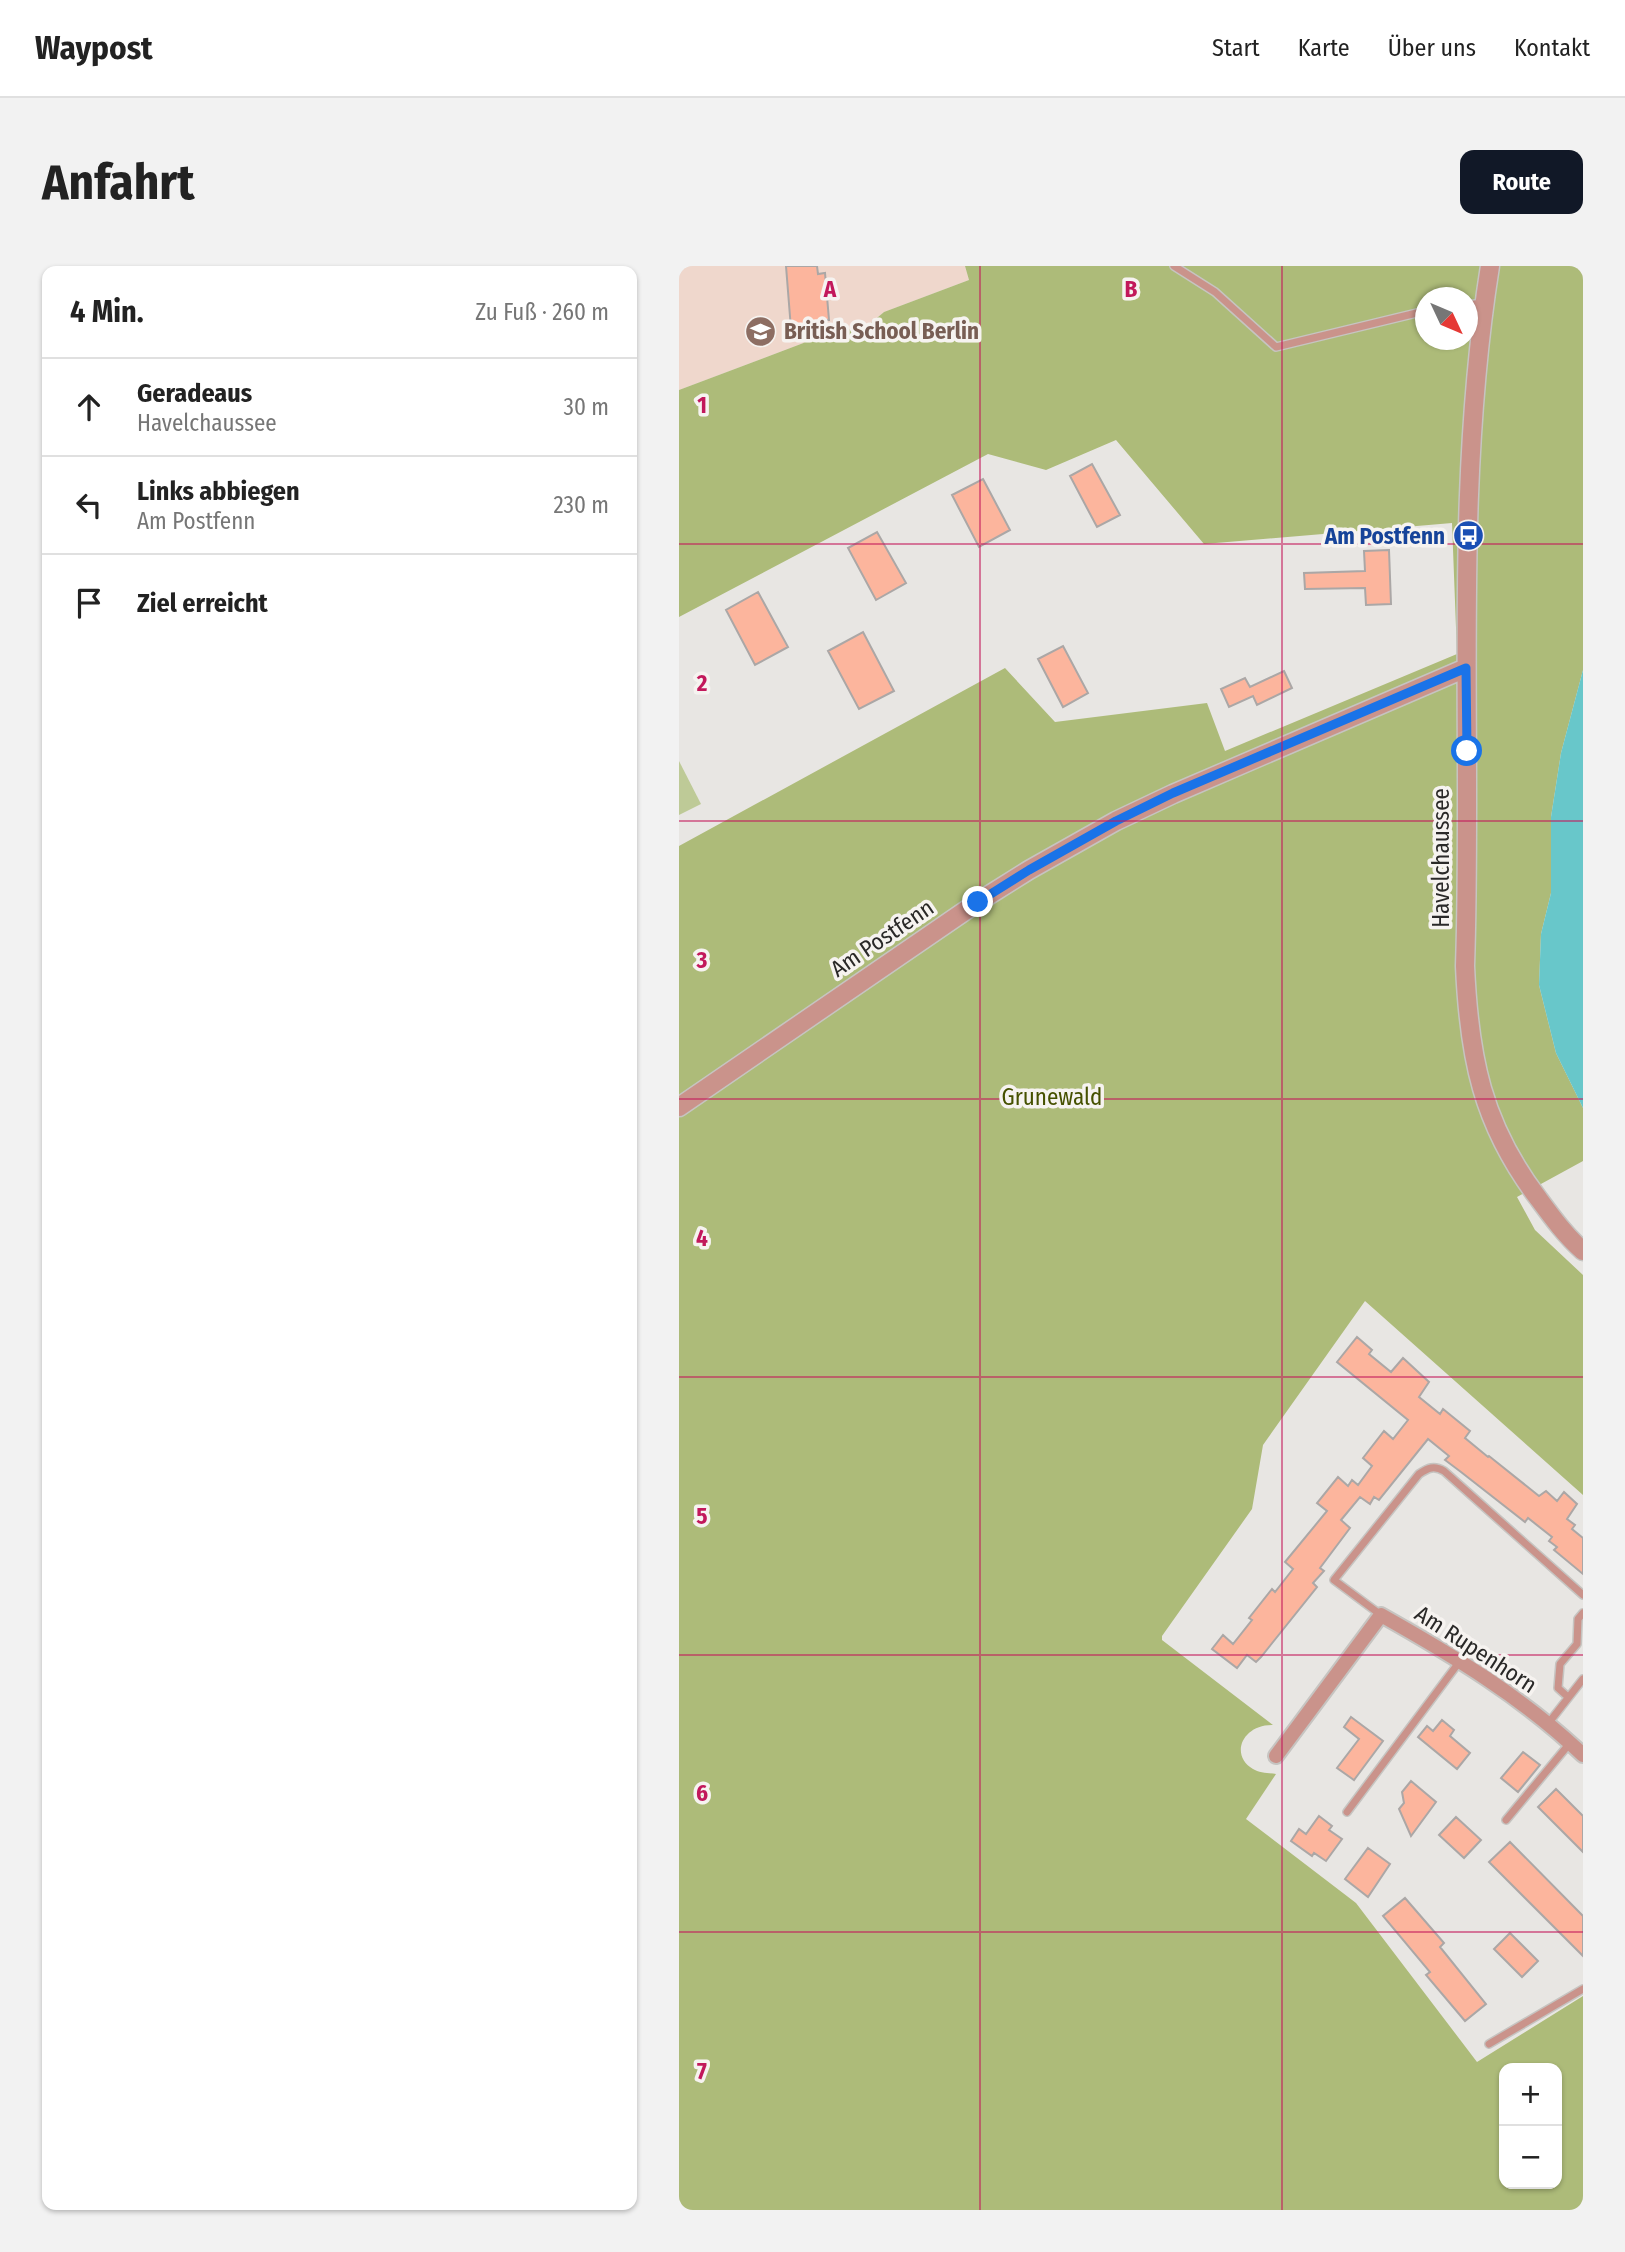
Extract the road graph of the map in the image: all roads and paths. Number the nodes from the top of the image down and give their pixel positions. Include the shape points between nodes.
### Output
1 (1174, 266) edge
2 (1490, 266) edge
3 (1478, 299) edge
4 (1415, 314) edge
5 (1474, 350) edge
6 (1466, 668) junction
7 (679, 1107) edge
8 (1583, 1251) edge
9 (1583, 1595) edge
10 (1583, 1613) edge
11 (1381, 1615) junction
12 (1460, 1661) junction
13 (1583, 1679) edge
14 (1569, 1697) junction
15 (1547, 1725) junction
16 (1570, 1743) junction
17 (1583, 1755) edge
18 (1276, 1756) dead end
19 (1347, 1812) dead end
20 (1506, 1820) dead end
21 (1583, 1989) edge
22 (1489, 2044) dead end

1 - 4 lane via 1216,292 1276,347
2 - 3 street, Havelchaussee
5 - 6 street, Havelchaussee
6 - 7 street, Am Postfenn via 1116,821 978,902
6 - 8 street, Havelchaussee via 1465,966 1476,1066 1492,1121 1515,1168 1566,1236
9 - 11 lane via 1437,1467 1419,1474 1334,1580
10 - 14 lane via 1578,1619 1577,1644 1560,1664 1558,1688
11 - 12 street, Am Rupenhorn
11 - 18 street, Am Rupenhorn
12 - 15 street, Am Rupenhorn
12 - 19 lane
13 - 14 lane
14 - 15 lane
15 - 16 street, Am Rupenhorn
16 - 17 street, Am Rupenhorn
16 - 20 lane
21 - 22 lane

